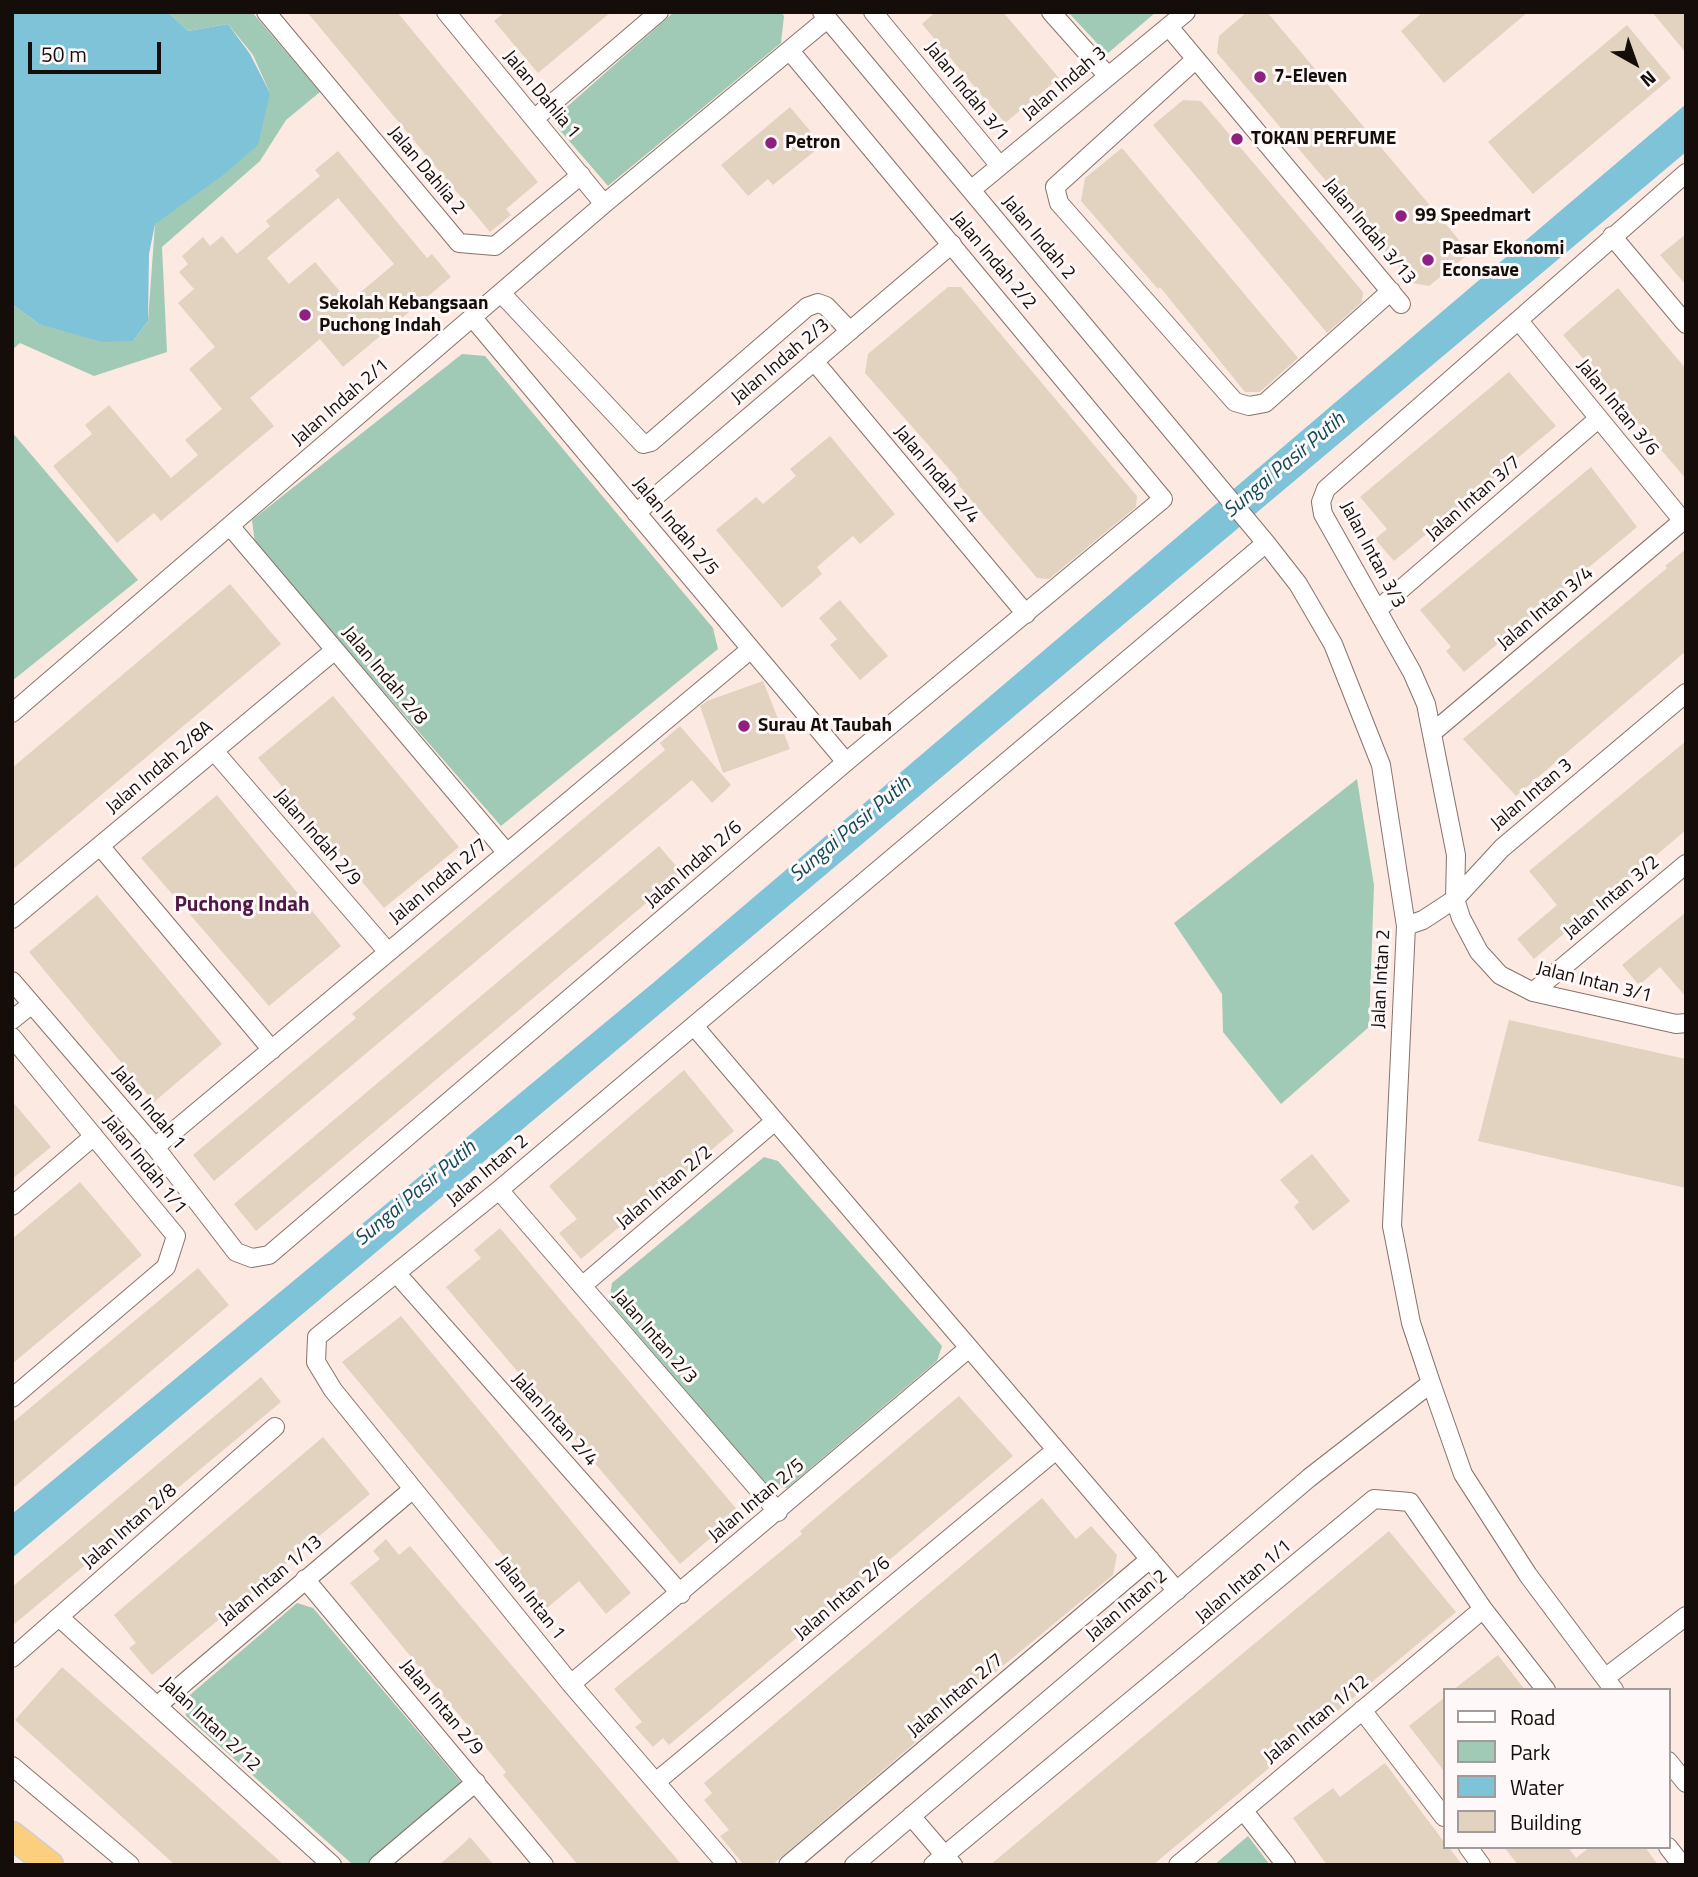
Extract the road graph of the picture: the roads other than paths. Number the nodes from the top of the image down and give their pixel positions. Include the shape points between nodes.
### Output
1 (266, 12) edge
2 (446, 12) edge
3 (659, 12) edge
4 (873, 12) edge
5 (1051, 12) edge
6 (1186, 12) edge
7 (825, 15) edge
8 (1169, 26) junction
9 (790, 51) junction
10 (1196, 59) junction
11 (1107, 75) junction
12 (534, 119) junction
13 (1000, 166) junction
14 (1686, 173) edge
15 (581, 175) junction
16 (971, 190) junction
17 (604, 204) junction
18 (1612, 236) junction
19 (952, 244) junction
20 (501, 293) junction
21 (472, 317) junction
22 (1520, 321) junction
23 (1686, 324) edge
24 (850, 331) junction
25 (814, 361) junction
26 (1598, 419) junction
27 (1163, 499) joint
28 (636, 513) junction
29 (1684, 519) edge
30 (230, 526) junction
31 (1250, 526) joint
32 (1266, 543) junction
33 (1377, 610) junction
34 (1026, 614) junction
35 (751, 649) junction
36 (335, 650) junction
37 (1686, 693) edge
38 (12, 713) edge
39 (1432, 733) junction
40 (214, 751) junction
41 (846, 762) junction
42 (100, 846) junction
43 (507, 853) junction
44 (1686, 864) edge
45 (1455, 899) junction
46 (12, 919) edge
47 (1406, 926) junction
48 (388, 952) junction
49 (12, 981) edge
50 (1533, 992) junction
51 (32, 1004) junction
52 (12, 1020) edge
53 (1686, 1023) edge
54 (694, 1026) junction
55 (12, 1037) edge
56 (272, 1050) junction
57 (775, 1121) junction
58 (94, 1136) junction
59 (155, 1147) junction
60 (499, 1190) junction
61 (12, 1206) edge
62 (252, 1258) joint
63 (397, 1274) junction
64 (582, 1286) junction
65 (969, 1348) junction
66 (316, 1350) joint
67 (1431, 1383) junction
68 (12, 1398) edge
69 (275, 1427) dead end
70 (1056, 1450) junction
71 (413, 1489) junction
72 (778, 1512) junction
73 (1150, 1559) junction
74 (305, 1579) junction
75 (1177, 1591) junction
76 (681, 1594) junction
77 (1483, 1609) junction
78 (1686, 1616) edge
79 (59, 1617) junction
80 (12, 1658) edge
81 (571, 1684) junction
82 (1609, 1684) edge
83 (1544, 1688) edge
84 (158, 1705) junction
85 (1362, 1710) junction
86 (1670, 1763) edge
87 (12, 1766) edge
88 (657, 1781) junction
89 (476, 1782) junction
90 (1686, 1783) edge
91 (1244, 1810) junction
92 (1442, 1814) edge
93 (911, 1816) junction
94 (12, 1835) edge
95 (1469, 1849) edge
96 (1670, 1849) edge
97 (943, 1861) edge
98 (50, 1865) edge
99 (130, 1865) edge
100 (332, 1865) edge
101 (378, 1865) edge
102 (544, 1865) edge
103 (727, 1865) edge
104 (788, 1865) edge
105 (854, 1865) edge
106 (1178, 1865) edge
107 (1286, 1865) edge
108 (1481, 1865) edge
109 (1682, 1865) edge

1 - 15 street, Jalan Dahlia 2 via 459,243 495,246
2 - 12 street, Jalan Dahlia 1
3 - 12 street
4 - 13 street, Jalan Indah 3/1
5 - 11 street
6 - 8 street, Jalan Indah 3
7 - 9 street, Jalan Indah 2/1
7 - 16 street, Jalan Indah 2
8 - 10 street, Jalan Indah 3/13
8 - 11 street, Jalan Indah 3
9 - 17 street, Jalan Indah 2/1
9 - 19 street, Jalan Indah 2/2
10 - 10 street, Jalan Indah 3/13 via 1055,187 1059,203 1235,402 1249,406 1265,403 1396,297
11 - 13 street, Jalan Indah 3
12 - 15 street, Jalan Dahlia 1
13 - 16 street, Jalan Indah 3
14 - 18 street, Jalan Intan 3/3
15 - 17 street, Jalan Dahlia 1
16 - 31 street, Jalan Indah 2
17 - 20 street, Jalan Indah 2/1
18 - 22 street, Jalan Intan 3/3
18 - 23 street
19 - 24 street, Jalan Indah 2/3
19 - 27 street, Jalan Indah 2/2
20 - 21 street, Jalan Indah 2/1
20 - 24 street via 643,444 651,442 807,307 826,306
21 - 28 street, Jalan Indah 2/5
21 - 30 street, Jalan Indah 2/1
22 - 26 street, Jalan Intan 3/6
22 - 33 street, Jalan Intan 3/3 via 1326,489 1323,514
24 - 25 street, Jalan Indah 2/3
25 - 28 street, Jalan Indah 2/3
25 - 34 street, Jalan Indah 2/4
26 - 29 street, Jalan Intan 3/6
26 - 33 street, Jalan Intan 3/7
27 - 34 street, Jalan Indah 2/6
28 - 35 street, Jalan Indah 2/5
29 - 39 street, Jalan Intan 3/4
30 - 36 street, Jalan Indah 2/8
30 - 38 street, Jalan Indah 2/1
31 - 32 street, Jalan Intan 2
32 - 47 street, Jalan Intan 2 via 1298,584 1333,644 1381,765
32 - 54 street, Jalan Intan 2
33 - 39 street, Jalan Intan 3/3 via 1412,671
34 - 41 street, Jalan Indah 2/6
35 - 41 street, Jalan Indah 2/5
35 - 43 street, Jalan Indah 2/7
36 - 40 street, Jalan Indah 2/8A
36 - 43 street, Jalan Indah 2/8
37 - 45 street, Jalan Intan 3 via 1502,848
39 - 45 street, Jalan Intan 3/3 via 1456,855
40 - 42 street, Jalan Indah 2/8A
40 - 48 street, Jalan Indah 2/9
41 - 62 street, Jalan Indah 2/6 via 269,1255
42 - 46 street, Jalan Indah 2/8A
42 - 56 street
43 - 48 street, Jalan Indah 2/7
44 - 50 street, Jalan Intan 3/2
45 - 47 street, Jalan Intan 3
45 - 50 street, Jalan Intan 3/1 via 1479,952 1500,975
47 - 67 street, Jalan Intan 2 via 1392,1226 1410,1323
48 - 56 street, Jalan Indah 2/7
49 - 51 street, Jalan Indah 1
50 - 53 street, Jalan Intan 3/1
51 - 52 street
51 - 59 street, Jalan Indah 1
54 - 57 street
54 - 60 street, Jalan Intan 2
55 - 58 street, Jalan Indah 1/1
56 - 59 street, Jalan Indah 2/7
57 - 64 street, Jalan Intan 2/2
57 - 65 street
58 - 61 street
58 - 68 street, Jalan Indah 1/1 via 176,1236 166,1267
59 - 62 street, Jalan Indah 1 via 236,1252
60 - 63 street, Jalan Intan 2
60 - 64 street, Jalan Intan 2/3
63 - 66 street, Jalan Intan 2 via 317,1337
63 - 76 street, Jalan Intan 2/4
64 - 72 street, Jalan Intan 2/3
65 - 70 street
65 - 72 street, Jalan Intan 2/5
66 - 71 street, Jalan Intan 1 via 316,1362 333,1391
67 - 75 street, Jalan Intan 2 via 1368,1429
67 - 82 street, Jalan Intan 2 via 1463,1474 1528,1575
69 - 79 street, Jalan Intan 2/8
70 - 73 street
70 - 88 street, Jalan Intan 2/6
71 - 74 street, Jalan Intan 1/13
71 - 81 street, Jalan Intan 1
72 - 76 street, Jalan Intan 2/5
73 - 75 street
73 - 104 street, Jalan Intan 2/7
74 - 84 street, Jalan Intan 1/13
74 - 89 street, Jalan Intan 2/9
75 - 93 street, Jalan Intan 2
76 - 81 street, Jalan Intan 2/5
77 - 83 street, Jalan Intan 1/1
77 - 85 street, Jalan Intan 1/12
77 - 97 street, Jalan Intan 1/1 via 1410,1502 1374,1499
78 - 82 street
79 - 80 street, Jalan Intan 2/8
79 - 84 street, Jalan Intan 2/12
81 - 88 street, Jalan Intan 1
84 - 100 street, Jalan Intan 2/12
85 - 91 street, Jalan Intan 1/12
85 - 92 street
86 - 90 street
87 - 99 street
88 - 103 street, Jalan Intan 1
89 - 101 street
89 - 102 street, Jalan Intan 2/9
91 - 106 street, Jalan Intan 1/12
91 - 107 street
93 - 97 street
93 - 105 street, Jalan Intan 2
94 - 98 highway
95 - 108 street
96 - 109 street

